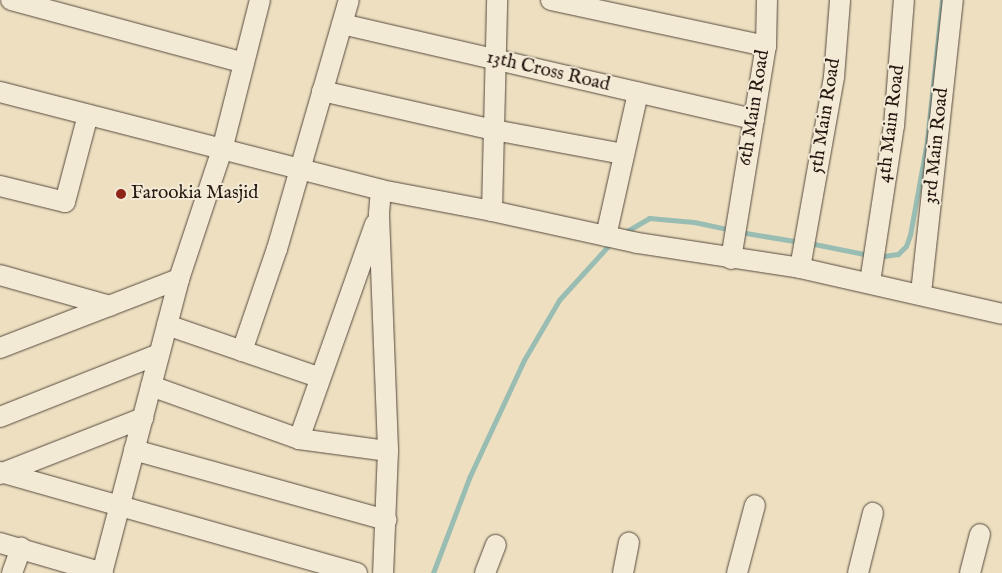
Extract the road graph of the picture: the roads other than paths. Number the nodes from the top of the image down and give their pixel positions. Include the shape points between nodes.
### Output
1 (11, 0) edge
2 (260, 0) edge
3 (349, 0) edge
4 (497, 0) edge
5 (551, 0) edge
6 (767, 0) edge
7 (840, 0) edge
8 (904, 0) edge
9 (953, 0) edge
10 (342, 24) junction
11 (766, 46) junction
12 (496, 59) junction
13 (244, 63) junction
14 (322, 91) junction
15 (0, 92) edge
16 (638, 93) junction
17 (88, 115) junction
18 (754, 119) junction
19 (494, 130) junction
20 (222, 150) junction
21 (624, 154) junction
22 (298, 170) junction
23 (0, 186) edge
24 (381, 190) junction
25 (492, 211) junction
26 (378, 215) junction
27 (606, 236) junction
28 (732, 253) junction
29 (801, 262) junction
30 (0, 275) edge
31 (871, 276) junction
32 (179, 279) junction
33 (920, 293) junction
34 (110, 306) junction
35 (1002, 314) edge
36 (167, 325) junction
37 (4, 343) edge
38 (242, 351) junction
39 (159, 354) junction
40 (318, 378) junction
41 (151, 386) junction
42 (0, 417) edge
43 (143, 418) junction
44 (298, 438) junction
45 (134, 450) junction
46 (388, 451) junction
47 (1, 473) edge
48 (755, 505) dead end
49 (119, 508) junction
50 (873, 513) dead end
51 (386, 520) junction
52 (980, 534) dead end
53 (0, 543) edge
54 (629, 543) dead end
55 (496, 545) dead end
56 (21, 548) junction
57 (99, 572) edge
58 (12, 573) edge
59 (357, 573) edge
60 (382, 573) edge
61 (486, 573) edge
62 (623, 573) edge
63 (737, 573) edge
64 (858, 573) edge
65 (970, 573) edge

1 - 13 street
2 - 13 street
3 - 10 street
4 - 12 street
5 - 11 street
6 - 11 street, 6th Main Road
7 - 29 street, 5th Main Road via 834,77
8 - 31 street, 4th Main Road via 894,126
9 - 33 street, 3rd Main Road
10 - 12 street, 13th Cross Road
10 - 14 street
11 - 18 street, 6th Main Road
12 - 16 street, 13th Cross Road
12 - 19 street
13 - 20 street
14 - 19 street
14 - 22 street
15 - 17 street
16 - 18 street, 13th Cross Road
16 - 21 street
17 - 20 street
17 - 23 street via 65,202
18 - 28 street, 6th Main Road
19 - 21 street
19 - 25 street
20 - 22 street
20 - 32 street
21 - 27 street
22 - 24 street
22 - 38 street via 277,249
24 - 25 street
24 - 26 street
25 - 27 street
26 - 40 street
26 - 46 street
27 - 28 street via 637,243
28 - 29 street
29 - 31 street
30 - 34 street
31 - 33 street
32 - 34 street
32 - 36 street
33 - 35 street
34 - 37 street
36 - 38 street
36 - 39 street
38 - 40 street
39 - 41 street
39 - 42 street
40 - 44 street
41 - 43 street
41 - 44 street
43 - 45 street
43 - 47 street
44 - 46 street
45 - 49 street
45 - 51 street
46 - 51 street
47 - 49 street
48 - 63 street
49 - 57 street
49 - 59 street
50 - 64 street
51 - 60 street
52 - 65 street
53 - 56 street
54 - 62 street
55 - 61 street
56 - 57 street
56 - 58 street

